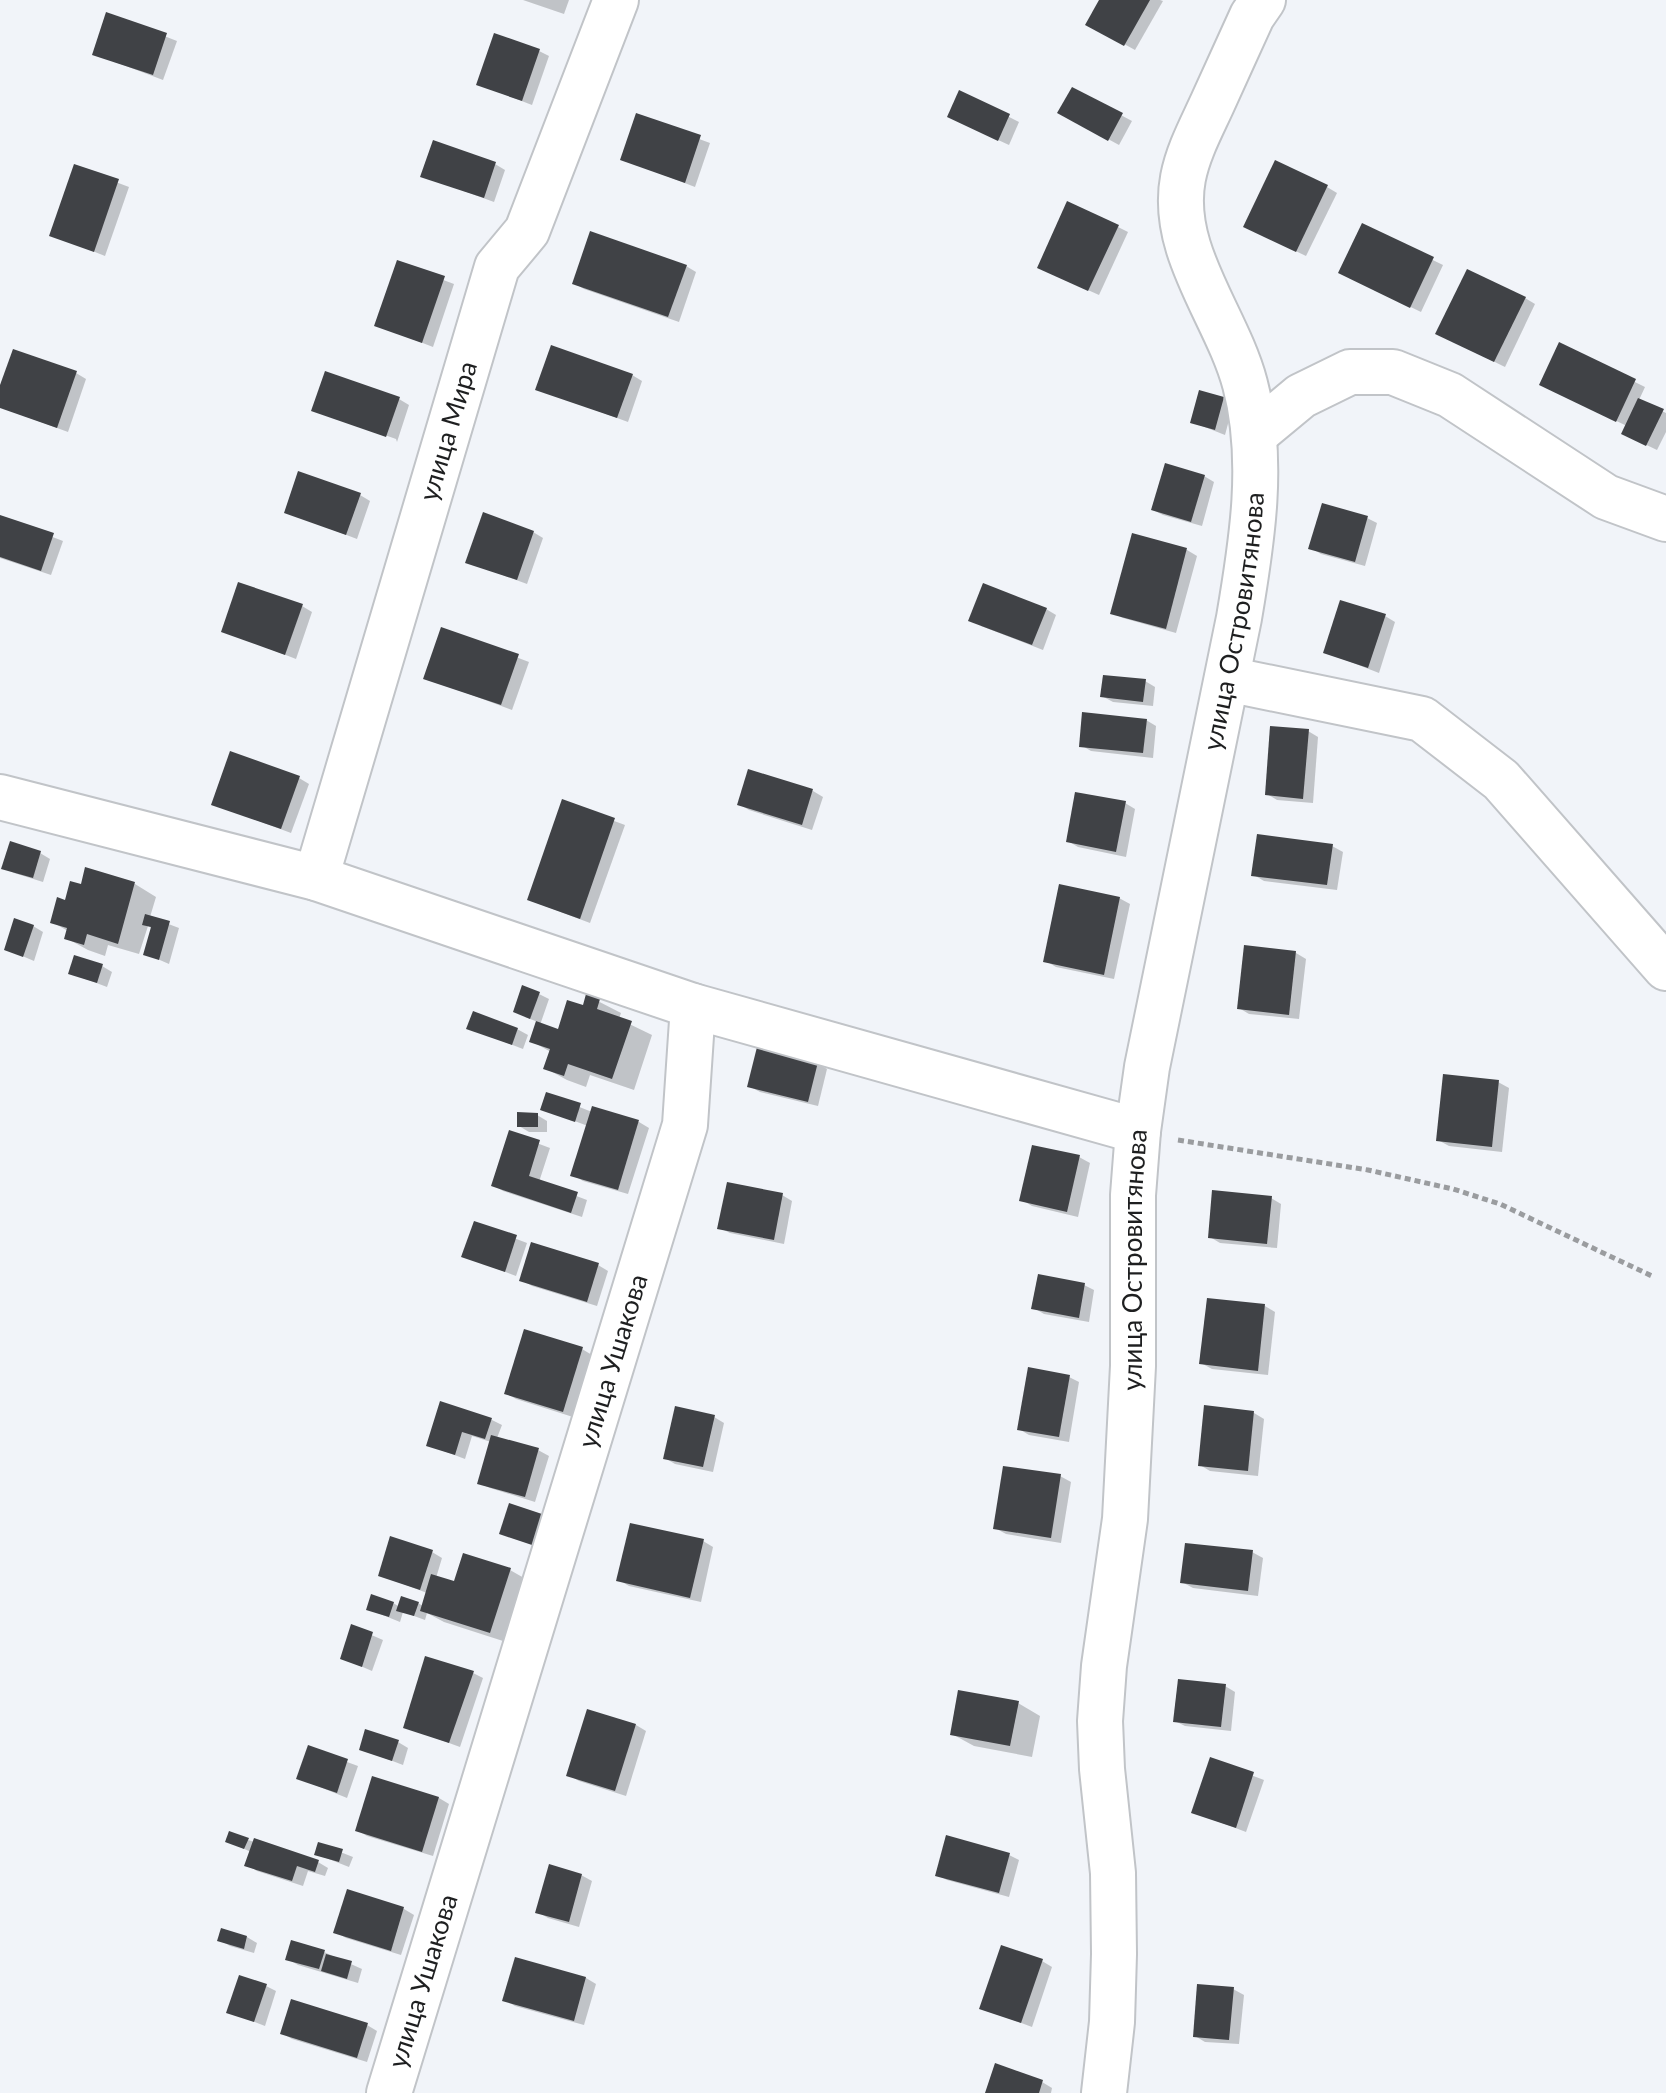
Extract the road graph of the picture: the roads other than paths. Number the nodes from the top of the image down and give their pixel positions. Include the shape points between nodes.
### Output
1 (616, 0) edge
2 (1263, 0) edge
3 (1254, 435) junction
4 (1666, 519) edge
5 (1227, 679) junction
6 (0, 797) edge
7 (316, 878) junction
8 (1666, 968) edge
9 (693, 1006) junction
10 (1138, 1131) junction
11 (389, 2093) edge
12 (1104, 2093) edge

1 - 7 street, улица Мира via 527,231 497,267
2 - 3 street, улица Островитянова via 1193,145 1183,179 1191,254 1231,340
3 - 4 street via 1301,396 1350,372 1393,372 1450,395 1606,497
3 - 5 street, улица Островитянова via 1249,561
5 - 8 street via 1422,719 1501,780
5 - 10 street, улица Островитянова
6 - 7 street
7 - 9 street
9 - 10 street
9 - 11 street, улица Ушакова via 685,1125
10 - 12 street, улица Островитянова via 1125,1519 1100,1721 1114,1954

